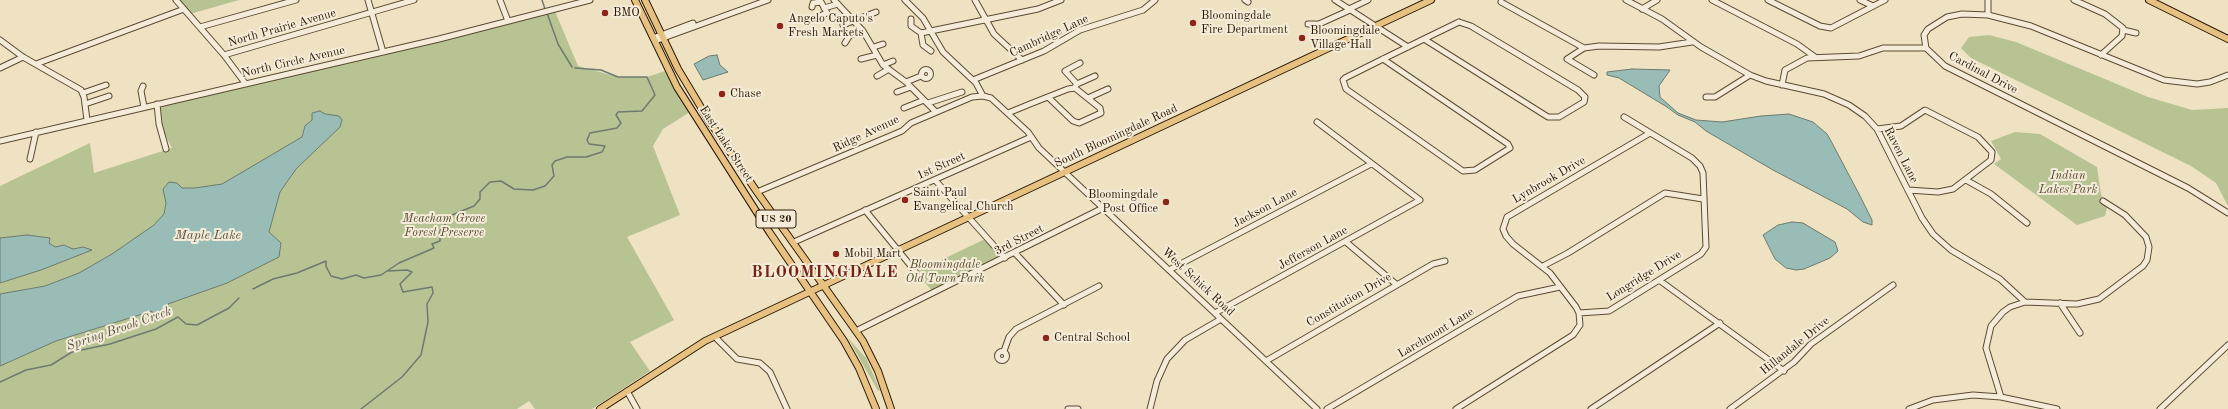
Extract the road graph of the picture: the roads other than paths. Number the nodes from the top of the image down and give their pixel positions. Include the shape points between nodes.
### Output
1 (176, 0) edge
2 (296, 0) edge
3 (368, 0) edge
4 (414, 0) edge
5 (500, 0) edge
6 (590, 0) edge
7 (635, 0) edge
8 (645, 0) edge
9 (760, 0) edge
10 (768, 0) edge
11 (834, 0) edge
12 (905, 0) edge
13 (975, 0) edge
14 (1061, 0) edge
15 (1155, 0) edge
16 (1335, 0) edge
17 (1368, 0) edge
18 (1430, 0) edge
19 (1626, 0) edge
20 (1657, 0) edge
21 (1712, 0) edge
22 (1768, 0) edge
23 (1860, 0) edge
24 (1884, 0) edge
25 (1988, 0) edge
26 (2074, 0) edge
27 (2149, 0) edge
28 (2157, 0) edge
29 (1501, 2) dead end
30 (838, 4) junction
31 (1873, 6) junction
32 (812, 7) dead end
33 (824, 8) junction
34 (184, 9) junction
35 (1642, 9) junction
36 (1350, 10) junction
37 (373, 12) junction
38 (876, 12) dead end
39 (1988, 14) junction
40 (822, 15) dead end
41 (911, 19) dead end
42 (852, 20) junction
43 (986, 20) junction
44 (508, 21) junction
45 (1308, 24) dead end
46 (842, 25) dead end
47 (1375, 26) junction
48 (200, 27) junction
49 (2123, 30) junction
50 (862, 31) junction
51 (931, 32) junction
52 (921, 33) junction
53 (2136, 33) dead end
54 (2228, 35) edge
55 (662, 37) junction
56 (1424, 39) junction
57 (2228, 39) edge
58 (0, 40) edge
59 (654, 40) junction
60 (1692, 42) junction
61 (845, 43) dead end
62 (883, 44) dead end
63 (874, 47) junction
64 (1408, 47) junction
65 (1584, 48) junction
66 (1926, 48) junction
67 (931, 51) dead end
68 (383, 52) junction
69 (224, 55) junction
70 (877, 55) junction
71 (2101, 55) junction
72 (23, 57) junction
73 (1815, 57) junction
74 (1383, 59) junction
75 (861, 60) dead end
76 (1022, 60) junction
77 (893, 61) dead end
78 (1080, 63) dead end
79 (36, 64) junction
80 (883, 65) junction
81 (0, 68) edge
82 (889, 69) junction
83 (1750, 74) junction
84 (1594, 75) dead end
85 (2228, 75) edge
86 (877, 76) dead end
87 (921, 76) dead end
88 (1095, 76) dead end
89 (973, 80) junction
90 (906, 82) junction
91 (245, 83) junction
92 (106, 85) dead end
93 (1782, 85) junction
94 (143, 86) dead end
95 (1076, 86) junction
96 (911, 87) junction
97 (1108, 89) dead end
98 (897, 92) dead end
99 (962, 92) dead end
100 (83, 93) junction
101 (109, 96) dead end
102 (983, 96) junction
103 (1048, 97) junction
104 (1706, 97) dead end
105 (1088, 98) junction
106 (926, 101) junction
107 (85, 104) junction
108 (157, 104) junction
109 (144, 107) junction
110 (904, 108) dead end
111 (936, 112) junction
112 (1008, 113) junction
113 (1624, 117) dead end
114 (87, 120) junction
115 (1317, 122) dead end
116 (1877, 129) junction
117 (36, 132) junction
118 (1650, 133) junction
119 (1031, 137) junction
120 (0, 141) edge
121 (166, 149) dead end
122 (30, 159) dead end
123 (1372, 164) junction
124 (1065, 172) junction
125 (934, 180) junction
126 (1966, 180) junction
127 (741, 188) junction
128 (1908, 190) junction
129 (757, 192) junction
130 (1703, 199) junction
131 (2103, 201) dead end
132 (1104, 208) junction
133 (865, 210) junction
134 (2228, 213) edge
135 (968, 218) junction
136 (2027, 224) dead end
137 (794, 242) junction
138 (1346, 242) junction
139 (898, 251) junction
140 (1015, 253) junction
141 (1005, 258) junction
142 (1445, 262) dead end
143 (1542, 266) junction
144 (1169, 270) junction
145 (915, 271) dead end
146 (1659, 280) junction
147 (1397, 285) junction
148 (824, 286) junction
149 (1099, 286) dead end
150 (1893, 286) dead end
151 (1560, 287) junction
152 (810, 292) junction
153 (2025, 302) junction
154 (2060, 303) junction
155 (1064, 305) junction
156 (1215, 313) junction
157 (1579, 313) junction
158 (1221, 319) junction
159 (1720, 323) junction
160 (856, 331) junction
161 (2080, 333) dead end
162 (715, 337) junction
163 (2228, 345) edge
164 (1004, 352) dead end
165 (1266, 361) junction
166 (1784, 370) junction
167 (627, 391) junction
168 (2001, 397) junction
169 (600, 409) edge
170 (637, 409) edge
171 (787, 409) edge
172 (876, 409) edge
173 (891, 409) edge
174 (1068, 409) edge
175 (1078, 409) edge
176 (1150, 409) edge
177 (1317, 409) edge
178 (1327, 409) edge
179 (1456, 409) edge
180 (1591, 409) edge
181 (1730, 409) edge
182 (1910, 409) edge
183 (2057, 409) edge
184 (2160, 409) edge

1 - 34 street
2 - 48 street
3 - 37 street
4 - 37 street, North Prairie Avenue
5 - 44 street
6 - 44 street, North Circle Avenue
7 - 59 main road, East Lake Street / US 20
8 - 55 main road, East Lake Street / US 20
9 - 55 street via 709,16
10 - 55 street
11 - 30 street
12 - 51 street via 924,18
13 - 43 street
14 - 43 street via 1038,9
15 - 76 street, Cambridge Lane via 1136,13 1080,30 1044,51
16 - 36 street
17 - 36 street
18 - 47 main road, South Bloomingdale Road
19 - 35 street, Raven Lane
20 - 35 street
21 - 73 street via 1797,44
22 - 31 street via 1826,28 1836,27
23 - 31 street
24 - 31 street
25 - 39 street
26 - 49 street via 2112,18
27 - 57 main road
28 - 54 main road
29 - 65 street
30 - 33 street
30 - 42 street
32 - 33 street via 813,3 821,2
33 - 40 street via 827,13
34 - 48 street
34 - 79 street
35 - 60 street, Raven Lane via 1672,25
36 - 45 street via 1319,24
36 - 47 street
37 - 68 street
37 - 69 street, North Prairie Avenue
38 - 42 street
39 - 66 street via 1962,14 1941,20 1925,32
39 - 71 street via 2024,23
41 - 52 street via 911,26
42 - 46 street
42 - 50 street
43 - 51 street
43 - 76 street via 998,38
44 - 68 street, North Circle Avenue
47 - 64 street
47 - 124 main road, South Bloomingdale Road
48 - 69 street
49 - 53 street
49 - 71 street via 2122,36
50 - 61 street via 850,35
50 - 63 street
51 - 52 street
51 - 89 street via 943,52
52 - 67 street via 923,44
55 - 59 street
55 - 129 main road, East Lake Street / US 20 via 686,85
56 - 56 street via 1455,23 1466,23 1578,90 1585,100 1559,117 1548,117
56 - 64 street
58 - 72 street
59 - 127 main road, East Lake Street / US 20 via 677,87
60 - 65 street via 1660,47
60 - 83 street, Raven Lane
62 - 63 street
63 - 70 street
64 - 74 street
65 - 84 street via 1567,59
66 - 73 street via 1883,48 1854,57
66 - 134 street, Cardinal Drive via 1954,72 2194,191
68 - 91 street, North Circle Avenue
69 - 91 street
70 - 75 street
70 - 80 street
71 - 85 street via 2149,76 2184,84 2210,82
72 - 79 street
72 - 81 street
73 - 93 street via 1803,60 1786,70
74 - 74 street via 1345,78 1343,80 1346,89 1463,171 1475,170 1510,148 1508,144
76 - 89 street, Cambridge Lane
77 - 80 street
78 - 95 street via 1065,71
79 - 100 street via 76,86
80 - 82 street
82 - 86 street
82 - 90 street
83 - 93 street, Raven Lane
83 - 104 street via 1715,97
87 - 90 street
88 - 95 street
89 - 102 street
90 - 96 street
91 - 108 street, North Circle Avenue
92 - 100 street
93 - 116 street, Raven Lane via 1813,91 1838,100 1857,110
94 - 109 street via 141,90
95 - 103 street
95 - 105 street
96 - 98 street
96 - 106 street
97 - 105 street
99 - 106 street
100 - 107 street
101 - 107 street
102 - 111 street, Ridge Avenue via 972,97
102 - 112 street, West Schick Road via 994,100
103 - 105 street via 1073,121 1079,123 1102,113
103 - 112 street
106 - 110 street
106 - 111 street
107 - 114 street
108 - 109 street, North Circle Avenue
108 - 121 street
109 - 114 street, North Circle Avenue
111 - 129 street, Ridge Avenue via 911,123 902,131
112 - 119 street, West Schick Road
113 - 118 street, Longridge Drive
114 - 117 street, North Circle Avenue
115 - 123 street
116 - 126 street via 1901,126 1924,110 1978,137 1989,147 1992,156
116 - 128 street, Raven Lane
117 - 120 street, North Circle Avenue
117 - 122 street
118 - 130 street, Longridge Drive via 1692,158 1700,166 1703,173
118 - 143 street, Lynbrook Drive via 1507,217 1503,229 1509,240
119 - 124 street, West Schick Road
119 - 125 street, 1st Street
123 - 138 street, Jefferson Lane via 1420,200
123 - 144 street, Jackson Lane
124 - 132 street, West Schick Road
124 - 135 main road, South Bloomingdale Road
125 - 133 street, 1st Street
125 - 135 street
126 - 128 street via 1944,192
126 - 136 street via 1991,194
127 - 129 main road
127 - 152 main road, East Lake Street / US 20
128 - 153 street, Raven Lane via 1927,226 1937,238 1958,255 2000,279
129 - 137 main road, East Lake Street / US 20
130 - 143 street via 1665,193 1568,253
130 - 146 street, Longridge Drive via 1706,242 1704,250
131 - 154 street via 2125,215 2146,237 2149,247 2147,260 2143,266 2102,298 2084,304
132 - 140 street, 3rd Street
132 - 144 street, West Schick Road
133 - 137 street, 1st Street
133 - 139 street
135 - 139 main road, South Bloomingdale Road
135 - 141 street
137 - 148 main road, East Lake Street / US 20
138 - 147 street
138 - 156 street, Jefferson Lane
139 - 145 street
139 - 148 main road, South Bloomingdale Road
140 - 141 street, 3rd Street
140 - 155 street
141 - 160 street, 3rd Street
142 - 147 street, Constitution Drive via 1433,264
143 - 151 street, Lynbrook Drive
144 - 156 street, West Schick Road
146 - 157 street, Longridge Drive via 1608,311
146 - 159 street
147 - 165 street, Constitution Drive
148 - 152 main road, South Bloomingdale Road
148 - 160 main road, US 20
149 - 155 street
150 - 166 street, Hillandale Drive via 1811,344
151 - 157 street, Lynbrook Drive
151 - 178 street, Larchmont Lane via 1518,296
152 - 162 main road, South Bloomingdale Road
152 - 172 main road, US 20 via 855,359
153 - 154 street
153 - 168 street via 2003,312 1991,326 1986,338 1988,358
154 - 161 street
155 - 164 street via 1016,329 1009,337
156 - 158 street, West Schick Road
157 - 179 street via 1580,325 1576,333
158 - 165 street, West Schick Road
158 - 176 street via 1184,340 1167,359 1157,381
159 - 166 street
159 - 180 street
160 - 173 main road, US 20 via 878,371
162 - 167 main road, South Bloomingdale Road via 689,350
162 - 171 street via 737,359 760,363 770,372
163 - 184 street
165 - 177 street, West Schick Road
166 - 181 street, Hillandale Drive
167 - 169 main road, South Bloomingdale Road
167 - 170 street
168 - 182 street via 1953,396
168 - 183 street
174 - 175 street

